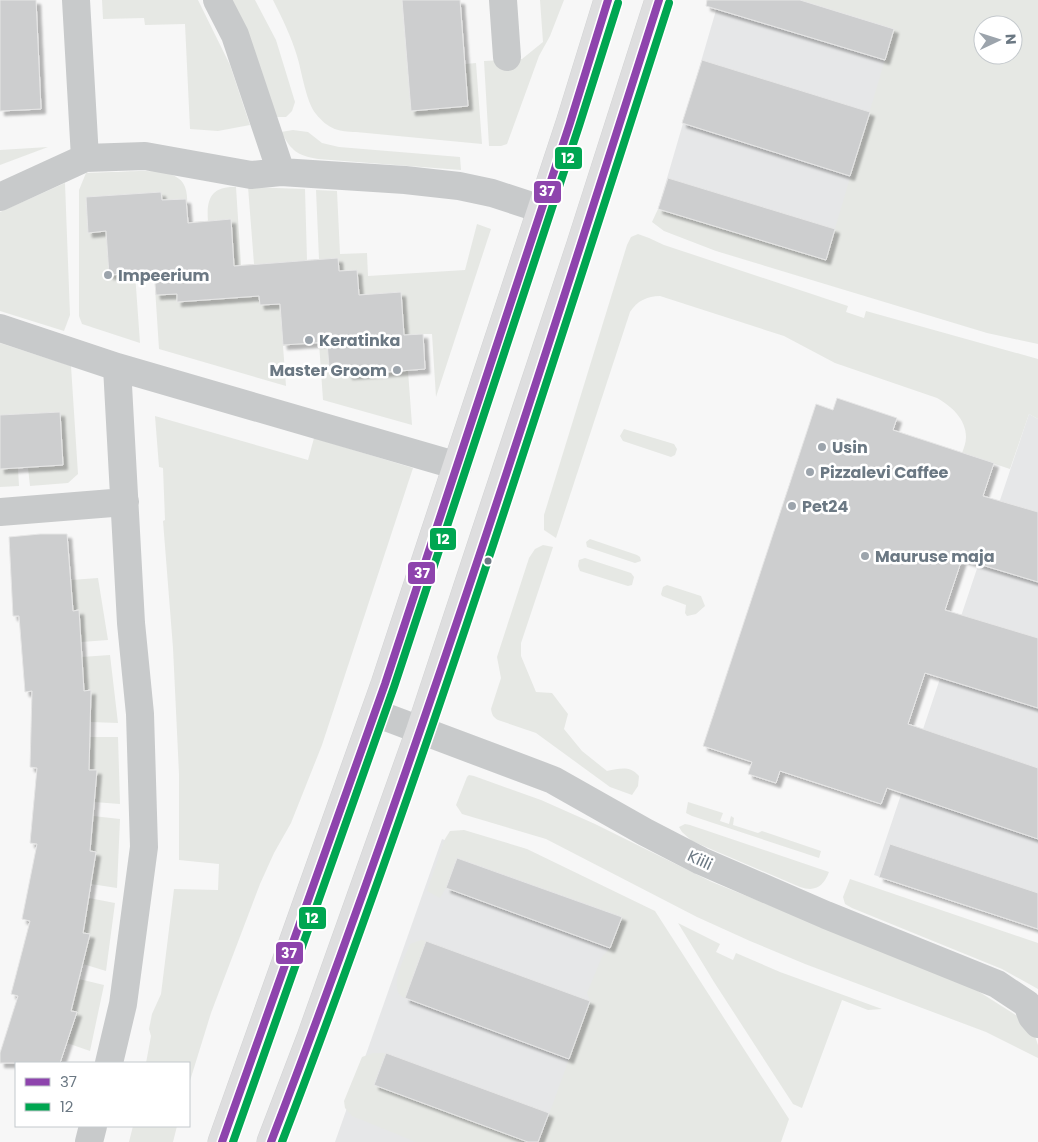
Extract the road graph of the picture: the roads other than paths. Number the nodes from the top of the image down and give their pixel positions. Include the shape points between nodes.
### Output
1 (76, 0) edge
2 (217, 0) edge
3 (502, 0) edge
4 (608, 0) edge
5 (659, 0) edge
6 (507, 56) dead end
7 (85, 158) junction
8 (281, 172) junction
9 (0, 197) edge
10 (541, 210) junction
11 (0, 328) edge
12 (118, 367) junction
13 (458, 466) junction
14 (125, 502) junction
15 (0, 512) edge
16 (375, 713) junction
17 (420, 731) junction
18 (1034, 1010) edge
19 (109, 1062) edge
20 (93, 1127) edge
21 (89, 1142) edge
22 (222, 1142) edge
23 (271, 1142) edge

1 - 7 street
2 - 8 street via 235,35
3 - 6 street
4 - 10 main road
5 - 17 main road
7 - 8 street via 144,156 251,174
7 - 9 street
8 - 10 street via 459,186 492,193
10 - 13 main road
11 - 12 street
12 - 13 street
12 - 14 street
13 - 16 main road
14 - 15 street
14 - 19 street via 131,623 140,714 144,847 123,1004
16 - 17 street, Kiili
16 - 22 main road
17 - 18 street, Kiili via 553,780 701,861 998,984
17 - 23 main road
20 - 21 street

